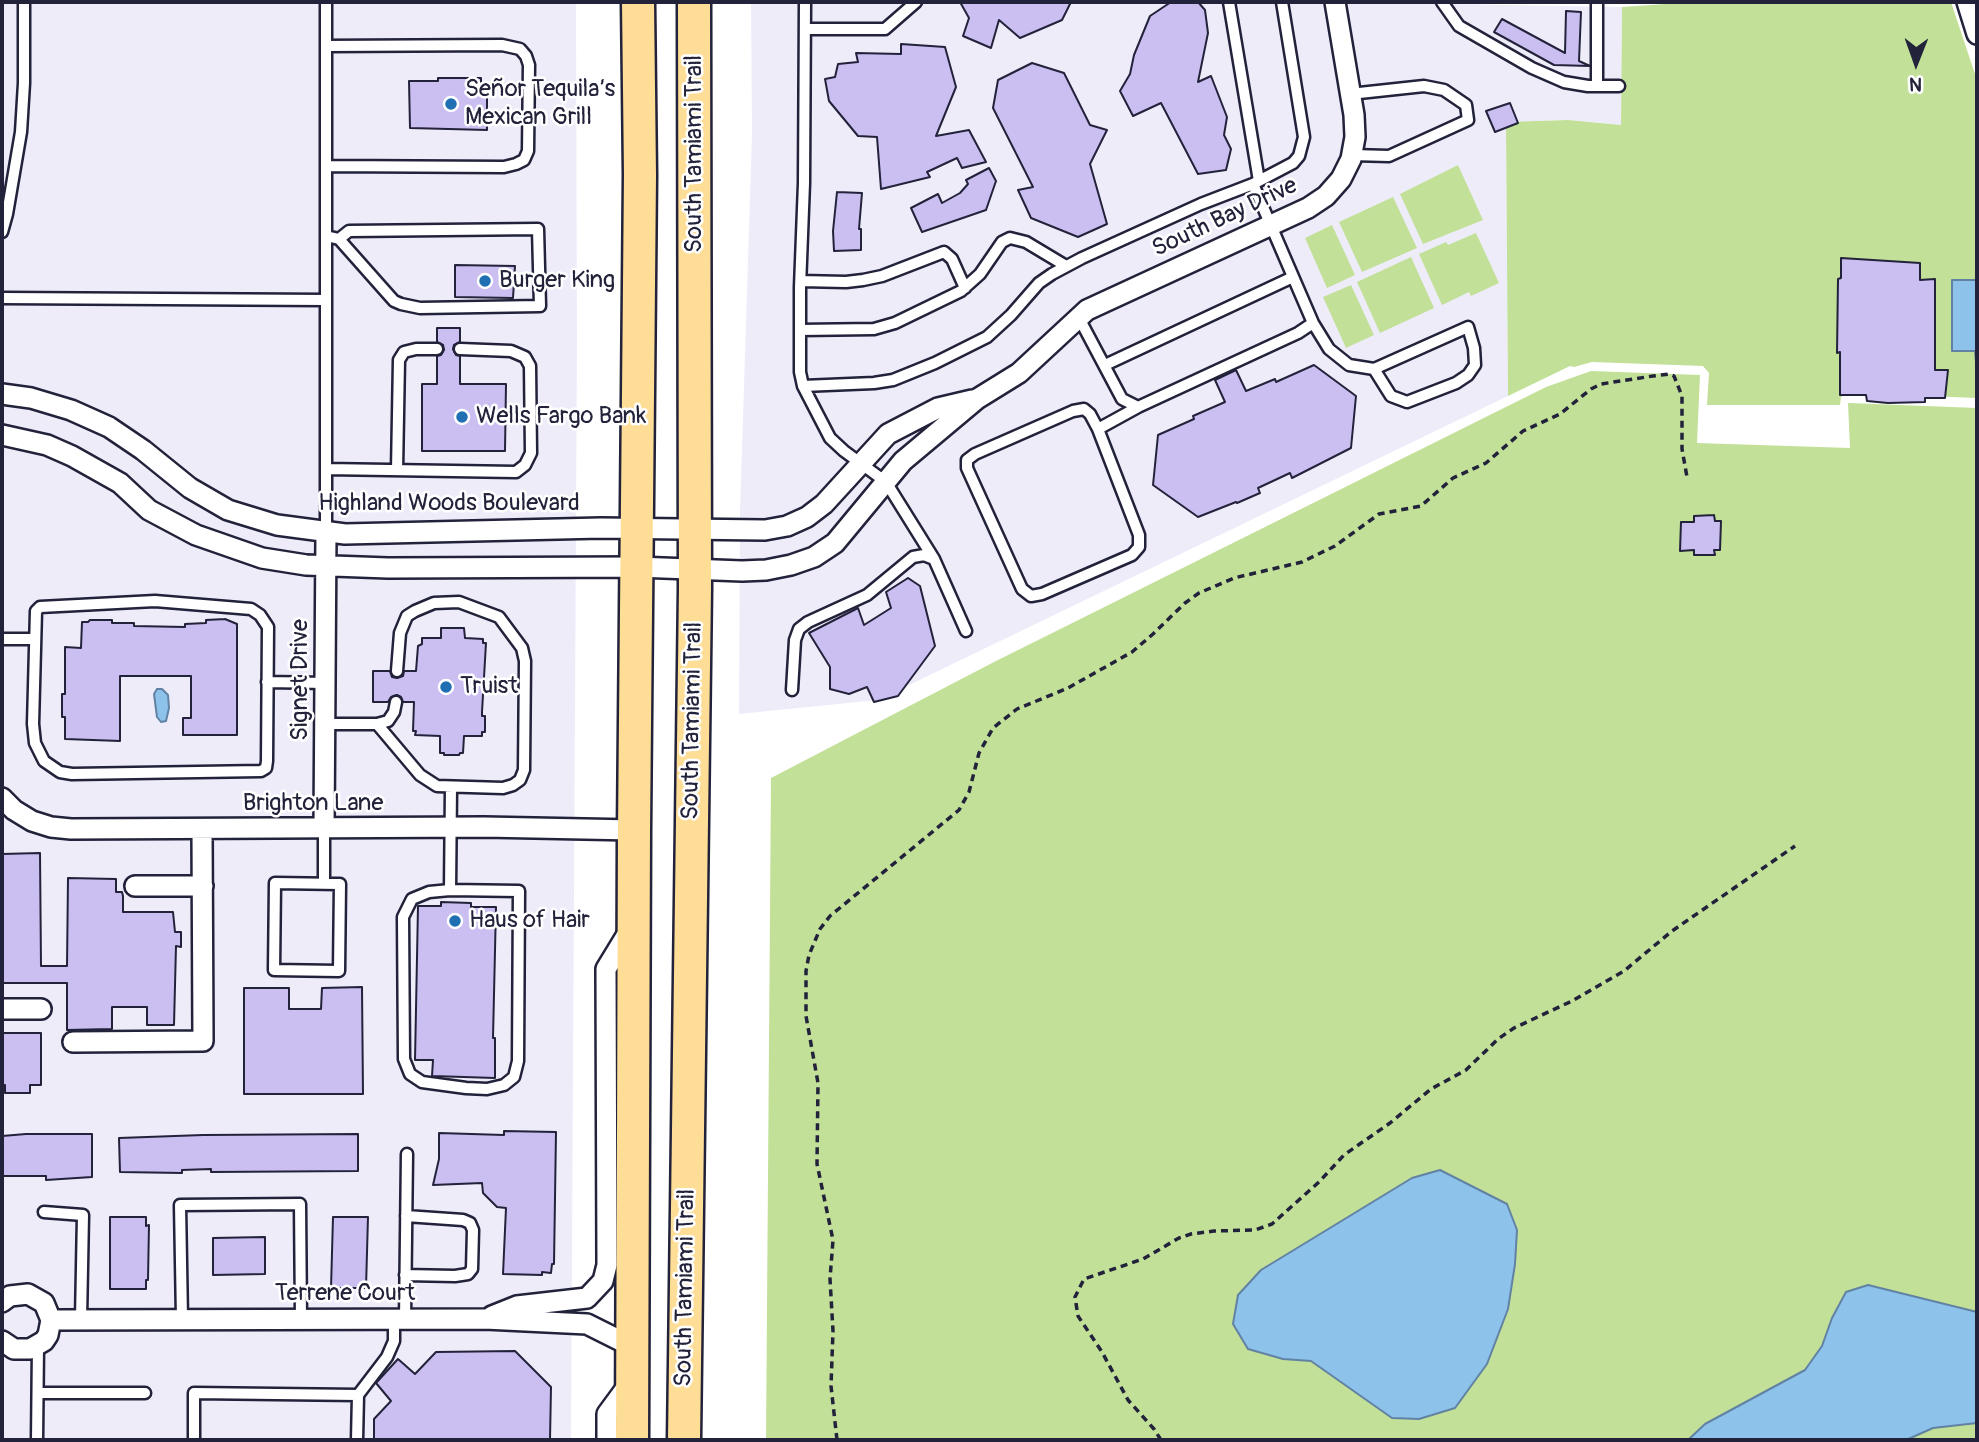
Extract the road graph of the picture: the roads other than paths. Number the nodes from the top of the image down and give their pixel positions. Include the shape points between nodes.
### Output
1 (24, 2) edge
2 (326, 2) edge
3 (638, 2) edge
4 (694, 2) edge
5 (806, 2) edge
6 (916, 2) edge
7 (1229, 2) edge
8 (1282, 2) edge
9 (1335, 2) edge
10 (1442, 2) edge
11 (1597, 2) edge
12 (1967, 2) edge
13 (805, 29) junction
14 (1977, 34) edge
15 (326, 46) junction
16 (1597, 86) junction
17 (1619, 86) dead end
18 (1350, 94) junction
19 (1352, 155) junction
20 (327, 166) junction
21 (1256, 182) junction
22 (1270, 226) junction
23 (2, 232) edge
24 (326, 236) junction
25 (339, 239) junction
26 (1066, 266) junction
27 (1293, 277) junction
28 (801, 281) junction
29 (965, 288) junction
30 (2, 298) edge
31 (326, 300) junction
32 (1079, 318) junction
33 (1313, 323) junction
34 (800, 330) junction
35 (437, 349) dead end
36 (460, 349) dead end
37 (1105, 365) junction
38 (1374, 369) junction
39 (803, 386) junction
40 (2, 394) edge
41 (977, 399) junction
42 (1138, 407) junction
43 (1098, 429) junction
44 (2, 435) edge
45 (860, 461) junction
46 (326, 469) junction
47 (397, 470) junction
48 (886, 482) junction
49 (638, 528) junction
50 (695, 528) junction
51 (326, 532) junction
52 (934, 559) junction
53 (326, 566) junction
54 (637, 567) junction
55 (695, 569) junction
56 (967, 631) dead end
57 (2, 639) edge
58 (34, 639) junction
59 (397, 671) dead end
60 (267, 682) junction
61 (327, 683) junction
62 (792, 690) dead end
63 (396, 702) dead end
64 (326, 724) junction
65 (377, 724) junction
66 (452, 787) junction
67 (6, 810) edge
68 (202, 829) junction
69 (324, 829) junction
70 (452, 829) junction
71 (634, 830) junction
72 (324, 883) junction
73 (135, 886) dead end
74 (203, 887) junction
75 (450, 891) junction
76 (634, 923) junction
77 (2, 1009) edge
78 (41, 1009) dead end
79 (73, 1042) dead end
80 (407, 1154) dead end
81 (44, 1212) dead end
82 (406, 1216) junction
83 (405, 1275) junction
84 (2, 1301) edge
85 (81, 1319) junction
86 (182, 1319) junction
87 (301, 1319) junction
88 (399, 1319) junction
89 (485, 1319) junction
90 (51, 1320) junction
91 (2, 1341) edge
92 (38, 1346) junction
93 (633, 1347) junction
94 (632, 1380) junction
95 (145, 1392) dead end
96 (38, 1393) junction
97 (358, 1395) junction
98 (37, 1440) edge
99 (194, 1440) edge
100 (357, 1440) edge
101 (607, 1440) edge
102 (632, 1440) edge
103 (684, 1440) edge

1 - 23 lane via 20,132
2 - 15 lane
3 - 49 main road
4 - 50 main road, South Tamiami Trail
5 - 13 lane
6 - 13 lane via 886,29
7 - 21 lane
8 - 21 lane via 1304,137 1293,163
9 - 18 street, South Bay Drive
10 - 16 lane via 1459,26 1508,55 1563,82
11 - 16 lane
12 - 14 street
13 - 28 lane
15 - 20 lane
15 - 20 lane via 502,45 520,49 530,65 528,151 516,164
16 - 17 lane
18 - 19 street, South Bay Drive via 1355,137
18 - 19 lane via 1424,86 1444,90 1466,105 1468,120 1389,156
19 - 22 street, South Bay Drive via 1341,179 1326,196
20 - 24 lane
21 - 22 lane
21 - 26 lane
22 - 27 lane
22 - 32 street, South Bay Drive via 1107,300
24 - 25 lane
24 - 31 lane
25 - 25 lane via 349,231 538,229 540,306 420,308 401,304
26 - 29 lane via 1010,237
26 - 39 lane via 1039,283 987,337 936,363 893,380
27 - 33 lane
27 - 37 lane
28 - 29 lane via 863,280 944,252 952,258
28 - 34 lane
29 - 34 lane via 874,329
30 - 31 lane
31 - 46 lane
32 - 37 lane
32 - 41 street, South Bay Drive via 1019,373
33 - 38 lane via 1329,349 1349,365
33 - 42 lane
34 - 39 lane
35 - 47 lane via 404,352 399,360
36 - 47 lane via 525,357 530,366 531,453 525,465 516,472
37 - 42 lane via 1122,399
38 - 38 lane via 1445,337 1468,327 1475,365 1456,383 1407,402 1391,396
39 - 45 lane via 830,438
40 - 51 street, Highland Woods Boulevard via 71,410 109,427 190,488 228,510 278,526
41 - 45 street, South Bay Drive via 938,408 911,421 888,434
41 - 48 street, South Bay Drive via 903,461
42 - 43 lane
43 - 43 lane via 1139,534 1139,547 1132,555 1031,596 1022,589 967,468 968,460 1073,411 1084,409
44 - 53 street via 72,456 120,483 149,510 196,535 262,558
45 - 48 lane
45 - 50 street, South Bay Drive via 824,504 787,526 765,530
46 - 47 lane
46 - 51 lane
48 - 52 lane
48 - 55 street, South Bay Drive via 835,543 814,556 766,569
49 - 50 street, South Bay Drive
49 - 51 street, Highland Woods Boulevard
49 - 54 main road
50 - 55 main road, South Tamiami Trail
51 - 53 street, Signet Drive
52 - 56 lane
52 - 62 lane via 913,557 867,595 799,629
53 - 54 street
53 - 61 street, Signet Drive
54 - 55 street, South Bay Drive
54 - 71 main road
55 - 103 main road, South Tamiami Trail
57 - 58 lane
58 - 60 lane via 34,618 40,607 155,601 251,609 268,627
58 - 60 lane via 35,743 44,761 60,772 261,771 267,761
59 - 66 lane via 403,623 415,611 434,603 459,602 499,617 522,648 524,770 520,780 503,788
60 - 61 lane
61 - 64 street, Signet Drive
63 - 65 lane via 388,722
64 - 65 lane
64 - 69 street, Signet Drive
65 - 66 lane via 420,775 437,786
66 - 70 lane
67 - 68 street, Brighton Lane via 51,827 71,829
68 - 69 street, Brighton Lane
68 - 74 street
69 - 70 street, Brighton Lane
69 - 72 lane
70 - 71 street, Brighton Lane
70 - 75 lane
71 - 76 main road
72 - 72 lane via 340,884 339,971 274,970 275,883
73 - 74 street
74 - 79 street via 203,1041
75 - 75 lane via 519,891 518,1060 513,1077 487,1089 429,1084 410,1074 404,1059 403,917 411,899
76 - 89 street via 606,969 607,1265 603,1281 587,1298 517,1306
76 - 93 main road
77 - 78 street
80 - 82 lane
81 - 85 lane via 83,1215
82 - 83 lane
82 - 83 lane via 463,1220 470,1223 473,1243 468,1274
83 - 88 lane
84 - 90 street via 19,1293 37,1297
85 - 86 street, Terrene Court
85 - 90 street, Terrene Court
86 - 87 street, Terrene Court
86 - 87 lane via 180,1205 300,1204
87 - 88 street, Terrene Court
88 - 89 street, Terrene Court
88 - 97 lane via 387,1357
89 - 93 street, Terrene Court via 587,1324
90 - 92 street via 48,1335
91 - 92 street via 14,1349
92 - 96 lane
93 - 94 main road
94 - 101 street via 607,1414
94 - 102 main road
95 - 96 lane
96 - 98 lane
97 - 99 lane via 194,1393
97 - 100 lane

